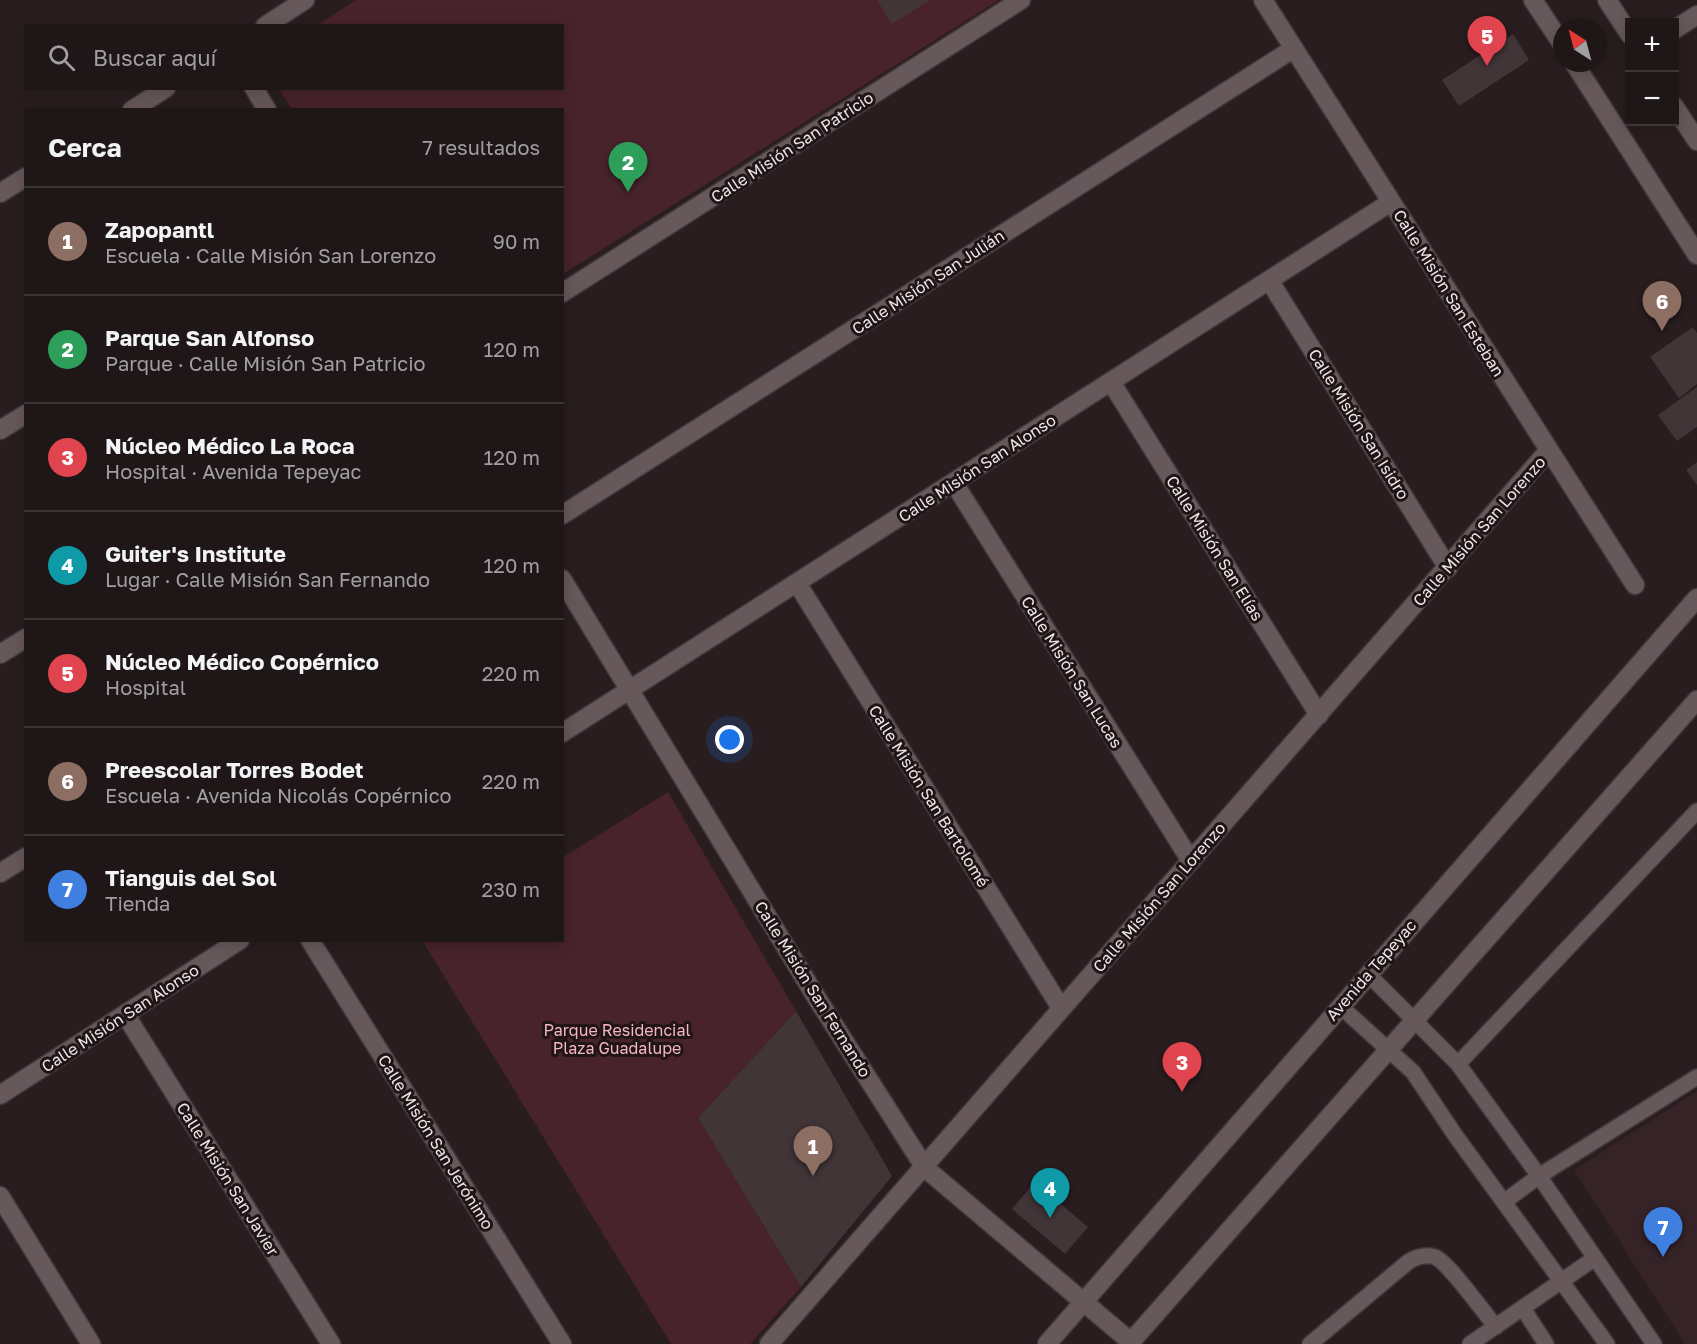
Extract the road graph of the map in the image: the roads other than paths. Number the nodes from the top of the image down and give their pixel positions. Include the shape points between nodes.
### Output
1 (305, 0) edge
2 (1021, 0) edge
3 (1263, 0) edge
4 (1533, 0) edge
5 (1607, 0) edge
6 (1697, 15) edge
7 (268, 24) edge
8 (1679, 27) edge
9 (1625, 29) edge
10 (1553, 30) edge
11 (1293, 49) junction
12 (1580, 72) edge
13 (163, 90) edge
14 (255, 90) edge
15 (135, 108) edge
16 (266, 108) edge
17 (1679, 114) edge
18 (1697, 141) edge
19 (24, 178) edge
20 (0, 194) edge
21 (1391, 202) junction
22 (1697, 255) edge
23 (1269, 280) junction
24 (564, 293) edge
25 (1111, 382) junction
26 (24, 415) edge
27 (0, 430) edge
28 (1548, 450) junction
29 (954, 483) junction
30 (564, 514) edge
31 (1448, 568) junction
32 (564, 582) edge
33 (797, 584) junction
34 (1635, 585) dead end
35 (1697, 598) edge
36 (24, 639) edge
37 (0, 654) edge
38 (630, 690) junction
39 (1697, 700) edge
40 (1319, 715) junction
41 (564, 732) edge
42 (1697, 811) edge
43 (24, 858) edge
44 (1191, 861) junction
45 (0, 873) edge
46 (237, 942) edge
47 (311, 942) edge
48 (1368, 974) junction
49 (1340, 1006) junction
50 (1061, 1008) junction
51 (125, 1014) junction
52 (1413, 1021) junction
53 (1388, 1050) junction
54 (1458, 1064) junction
55 (1697, 1077) edge
56 (0, 1095) edge
57 (925, 1168) junction
58 (1539, 1176) junction
59 (0, 1196) edge
60 (1504, 1202) junction
61 (1595, 1258) junction
62 (1561, 1281) junction
63 (1084, 1301) junction
64 (1524, 1310) junction
65 (1496, 1327) junction
66 (1130, 1343) edge
67 (91, 1344) edge
68 (331, 1344) edge
69 (562, 1344) edge
70 (769, 1344) edge
71 (1047, 1344) edge
72 (1310, 1344) edge
73 (1470, 1344) edge
74 (1546, 1344) edge
75 (1607, 1344) edge
76 (1654, 1344) edge

1 - 7 street
2 - 24 street, Calle Misión San Patricio
3 - 11 street, Calle Misión San Esteban
4 - 10 street
5 - 9 street
6 - 8 street
11 - 21 street, Calle Misión San Esteban
11 - 30 street, Calle Misión San Julián
12 - 22 street
13 - 15 street
14 - 16 street
17 - 18 street
19 - 20 street
21 - 23 street, Calle Misión San Alonso
21 - 28 street, Calle Misión San Esteban
23 - 25 street, Calle Misión San Alonso
23 - 31 street, Calle Misión San Isidro
25 - 29 street, Calle Misión San Alonso
25 - 40 street, Calle Misión San Elías
26 - 27 street
28 - 31 street, Calle Misión San Lorenzo
28 - 34 street, Calle Misión San Esteban
29 - 33 street, Calle Misión San Alonso
29 - 44 street, Calle Misión San Lucas
31 - 40 street, Calle Misión San Lorenzo
32 - 38 street, Calle Misión San Fernando
33 - 38 street, Calle Misión San Alonso
33 - 50 street, Calle Misión San Bartolomé
35 - 48 street, Avenida Tepeyac
36 - 37 street
38 - 41 street, Calle Misión San Alonso
38 - 57 street, Calle Misión San Fernando
39 - 52 street
40 - 44 street, Calle Misión San Lorenzo
42 - 54 lane
43 - 45 street
44 - 50 street, Calle Misión San Lorenzo
46 - 51 street, Calle Misión San Alonso
47 - 69 street, Calle Misión San Jerónimo
48 - 49 street, Avenida Tepeyac
48 - 52 lane
49 - 53 lane
49 - 63 street, Avenida Tepeyac
50 - 57 street, Calle Misión San Lorenzo
51 - 56 street, Calle Misión San Alonso
51 - 68 street, Calle Misión San Javier
52 - 53 street
52 - 54 lane
53 - 60 lane via 1413,1072
53 - 66 street
54 - 58 lane
55 - 58 lane
57 - 63 street, Calle Misión San Fernando
57 - 70 street, Calle Misión San Lorenzo
58 - 60 lane
58 - 61 lane
59 - 67 street
60 - 62 lane
61 - 62 lane
61 - 76 lane
62 - 64 lane
62 - 75 lane
63 - 66 street, Calle Misión San Fernando
63 - 71 street, Avenida Tepeyac
64 - 65 lane
64 - 74 lane
65 - 72 lane via 1437,1257 1422,1256 1408,1262
65 - 73 lane

